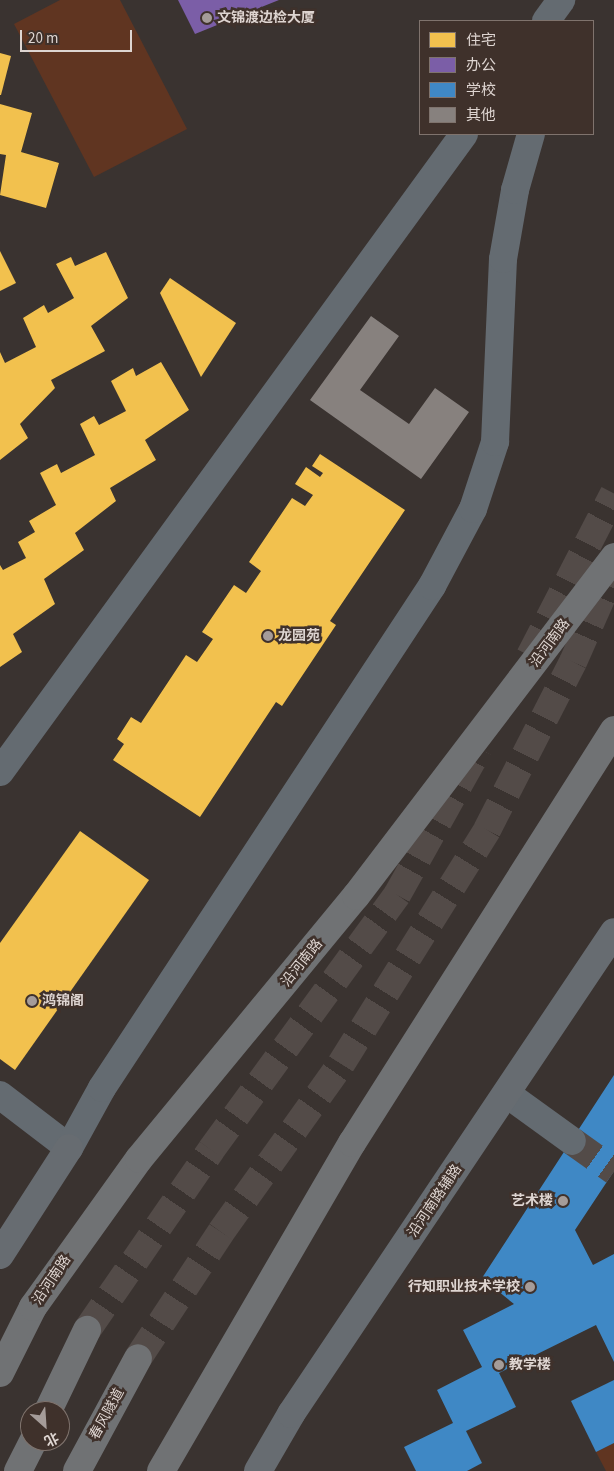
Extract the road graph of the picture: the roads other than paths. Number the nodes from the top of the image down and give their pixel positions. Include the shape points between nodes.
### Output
1 (561, 0) edge
2 (547, 20) edge
3 (557, 20) edge
4 (463, 135) edge
5 (531, 135) edge
6 (614, 558) edge
7 (614, 730) edge
8 (604, 752) edge
9 (0, 772) edge
10 (614, 932) edge
11 (507, 1094) junction
12 (0, 1095) edge
13 (572, 1140) tunnel mouth
14 (69, 1148) junction
15 (0, 1255) edge
16 (33, 1307) junction
17 (87, 1330) tunnel mouth
18 (0, 1341) edge
19 (138, 1358) tunnel mouth
20 (0, 1373) edge
21 (53, 1401) edge
22 (28, 1451) edge
23 (18, 1471) edge
24 (77, 1471) edge
25 (161, 1471) edge
26 (258, 1471) edge

1 - 2 street
1 - 3 street
4 - 9 street
5 - 14 street via 514,190 503,259 495,442 473,509 432,586 102,1088
6 - 16 highway, 沿河南路 via 356,896 139,1159
7 - 8 highway
8 - 25 highway via 342,1159
10 - 11 main road, 沿河南路辅路
11 - 13 street
11 - 26 main road, 沿河南路辅路 via 291,1414
12 - 14 street
14 - 15 main road
16 - 18 highway
16 - 20 highway, 沿河南路
17 - 21 highway
19 - 24 highway, 春风隧道
22 - 23 highway

